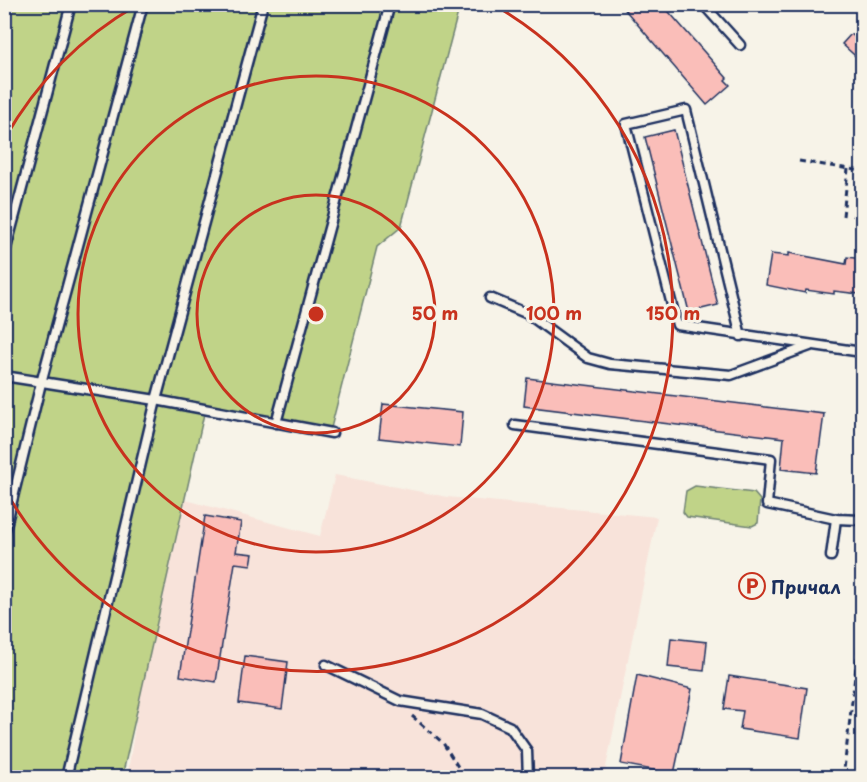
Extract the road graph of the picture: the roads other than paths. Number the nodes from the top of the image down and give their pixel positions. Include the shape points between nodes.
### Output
1 (71, 4) edge
2 (142, 4) edge
3 (262, 4) edge
4 (390, 4) edge
5 (704, 4) edge
6 (740, 45) dead end
7 (4, 256) edge
8 (490, 298) dead end
9 (741, 336) junction
10 (812, 345) junction
11 (862, 352) edge
12 (4, 376) edge
13 (41, 383) junction
14 (156, 400) junction
15 (276, 423) junction
16 (515, 425) dead end
17 (332, 433) dead end
18 (836, 519) junction
19 (862, 520) edge
20 (4, 534) edge
21 (831, 556) dead end
22 (326, 665) dead end
23 (66, 777) edge
24 (528, 777) edge

1 - 7 lane
2 - 13 lane
3 - 14 lane
4 - 15 lane
5 - 6 lane
8 - 10 lane via 528,314 588,358 610,364 731,375
9 - 9 lane via 686,110 626,124 677,325
9 - 10 lane
10 - 11 lane
12 - 13 lane
13 - 14 lane
13 - 20 lane
14 - 15 lane
14 - 23 lane
15 - 17 lane
16 - 18 lane via 771,459 767,504
18 - 19 lane
18 - 21 lane
22 - 24 lane via 400,700 482,714 510,727 527,751

